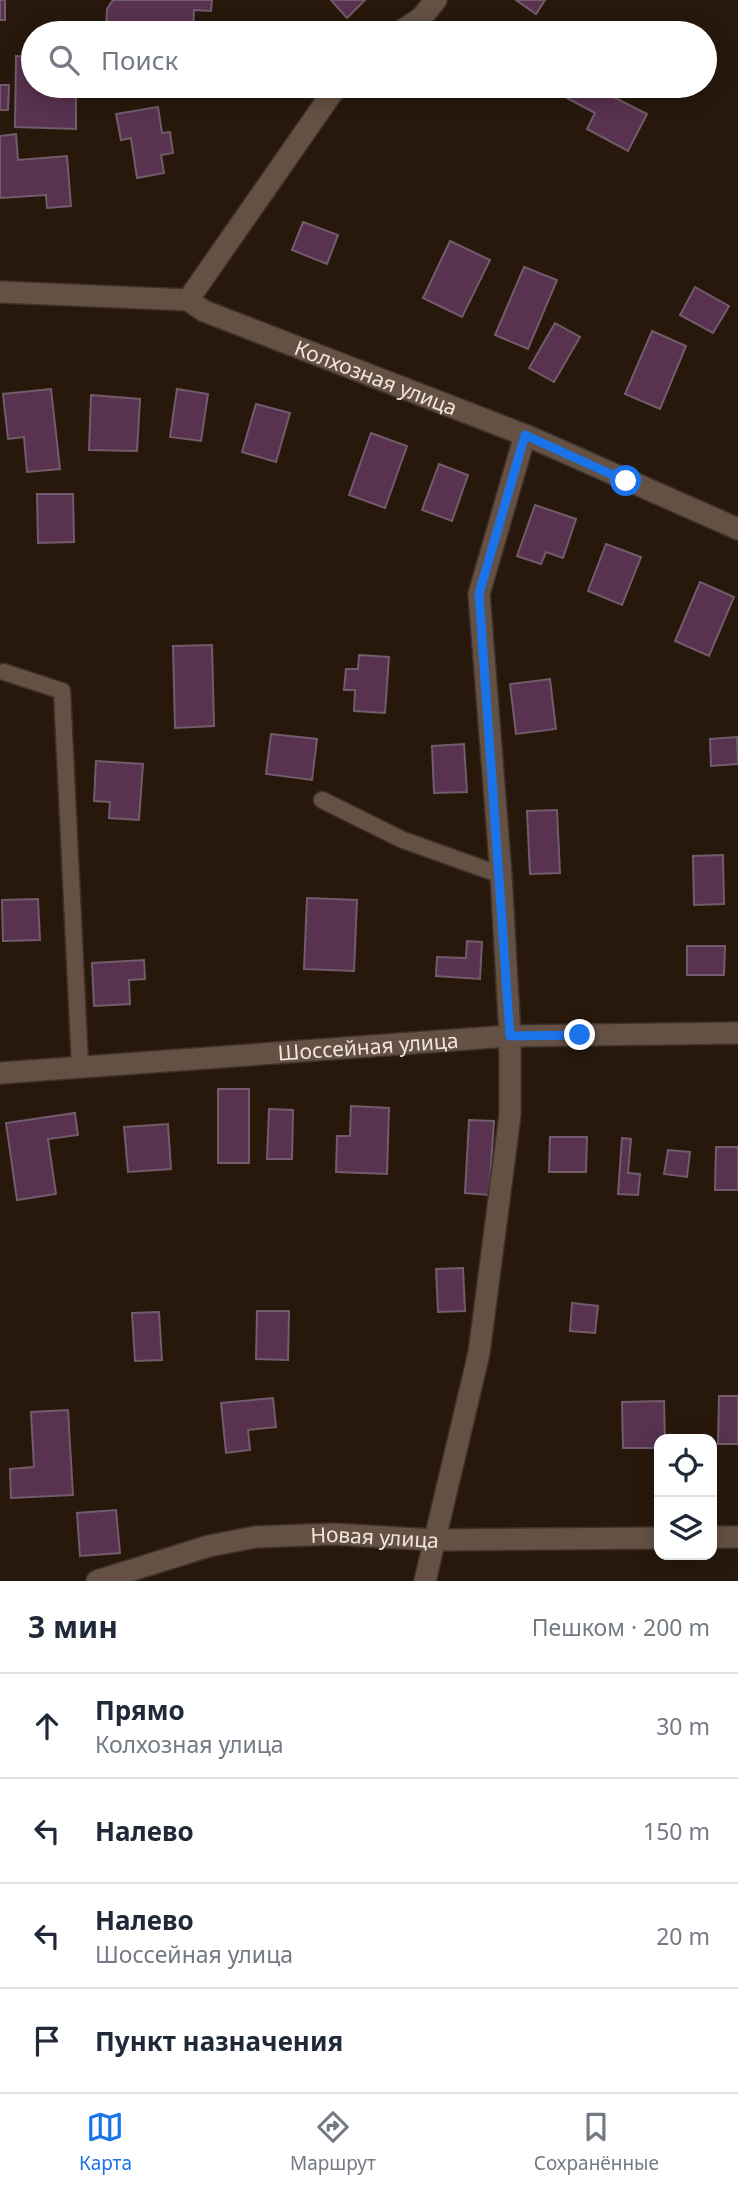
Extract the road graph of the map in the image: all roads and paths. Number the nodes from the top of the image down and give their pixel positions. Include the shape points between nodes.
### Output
1 (436, 0) edge
2 (416, 21) edge
3 (329, 98) edge
4 (0, 292) edge
5 (188, 300) junction
6 (525, 435) junction
7 (738, 529) edge
8 (4, 672) dead end
9 (322, 800) dead end
10 (501, 875) junction
11 (738, 1033) edge
12 (510, 1036) junction
13 (80, 1066) junction
14 (0, 1073) edge
15 (717, 1537) edge
16 (738, 1537) edge
17 (654, 1538) edge
18 (435, 1540) junction
19 (97, 1581) edge
20 (425, 1581) edge

1 - 2 street
3 - 5 street
4 - 5 street, Колхозная улица
5 - 6 street, Колхозная улица via 204,311
6 - 7 street, Колхозная улица
6 - 10 street via 479,594
8 - 13 lane via 62,691
9 - 10 lane via 403,840
10 - 12 street
11 - 12 street, Шоссейная улица
12 - 13 street, Шоссейная улица
12 - 18 street via 510,1115 498,1231 479,1353
13 - 14 street, Шоссейная улица
15 - 16 street
17 - 18 street, Новая улица
18 - 19 street, Новая улица via 334,1534 255,1537 209,1546
18 - 20 street

